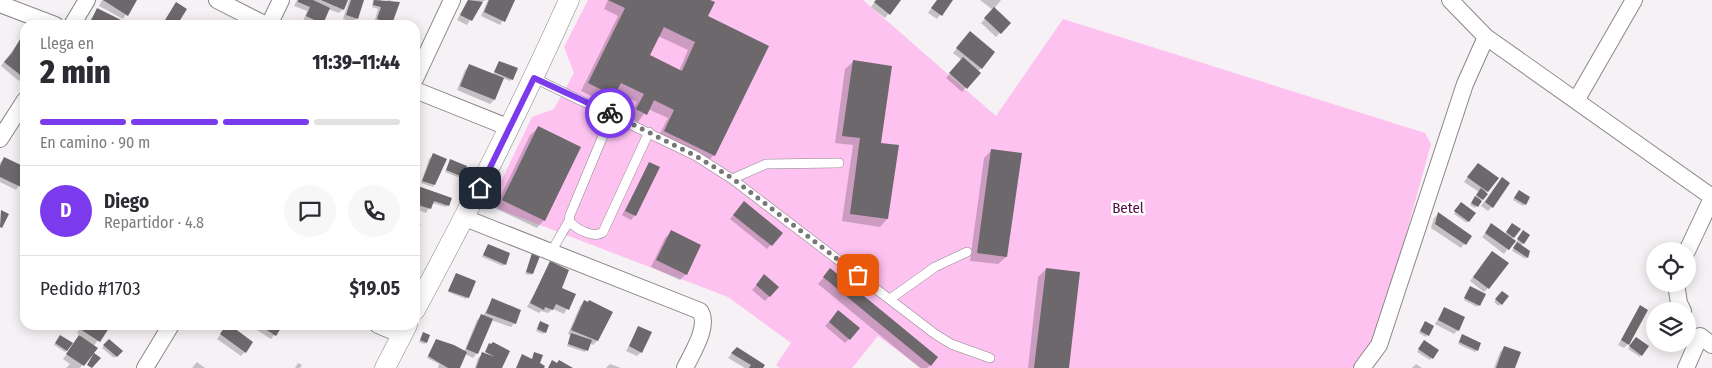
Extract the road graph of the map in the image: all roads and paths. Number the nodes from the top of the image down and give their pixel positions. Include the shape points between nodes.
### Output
1 (87, 0) edge
2 (217, 0) edge
3 (281, 0) edge
4 (452, 0) edge
5 (569, 0) edge
6 (1450, 0) edge
7 (1634, 0) edge
8 (0, 4) edge
9 (42, 20) edge
10 (75, 20) edge
11 (258, 20) edge
12 (271, 20) edge
13 (1486, 37) junction
14 (420, 68) edge
15 (534, 78) junction
16 (420, 92) edge
17 (1577, 100) junction
18 (20, 108) edge
19 (612, 114) junction
20 (510, 128) junction
21 (649, 132) junction
22 (0, 139) edge
23 (840, 163) dead end
24 (732, 178) junction
25 (1712, 197) edge
26 (465, 218) junction
27 (569, 221) junction
28 (1691, 242) edge
29 (550, 252) junction
30 (967, 252) dead end
31 (890, 299) junction
32 (420, 301) edge
33 (1696, 328) edge
34 (168, 330) edge
35 (404, 330) edge
36 (1706, 340) edge
37 (990, 358) dead end
38 (390, 367) edge
39 (145, 368) edge
40 (685, 368) edge
41 (1362, 368) edge
42 (1686, 368) edge

1 - 10 street
2 - 11 street
3 - 12 street
4 - 14 street
5 - 15 street
6 - 13 street
7 - 17 street
8 - 9 street
13 - 17 street
13 - 41 street via 1465,84 1379,345
15 - 19 lane
15 - 20 street
16 - 20 street
17 - 25 street
18 - 22 street
19 - 21 lane
19 - 27 lane
20 - 26 street
21 - 24 lane
21 - 27 lane via 603,232 594,235
23 - 24 lane via 766,164
24 - 31 lane
25 - 28 street
26 - 29 street
26 - 32 street
27 - 29 lane
29 - 40 street via 700,311 704,317 703,326
30 - 31 lane via 935,267
31 - 37 lane via 951,344
33 - 36 street
34 - 39 street
35 - 38 street
36 - 42 street

